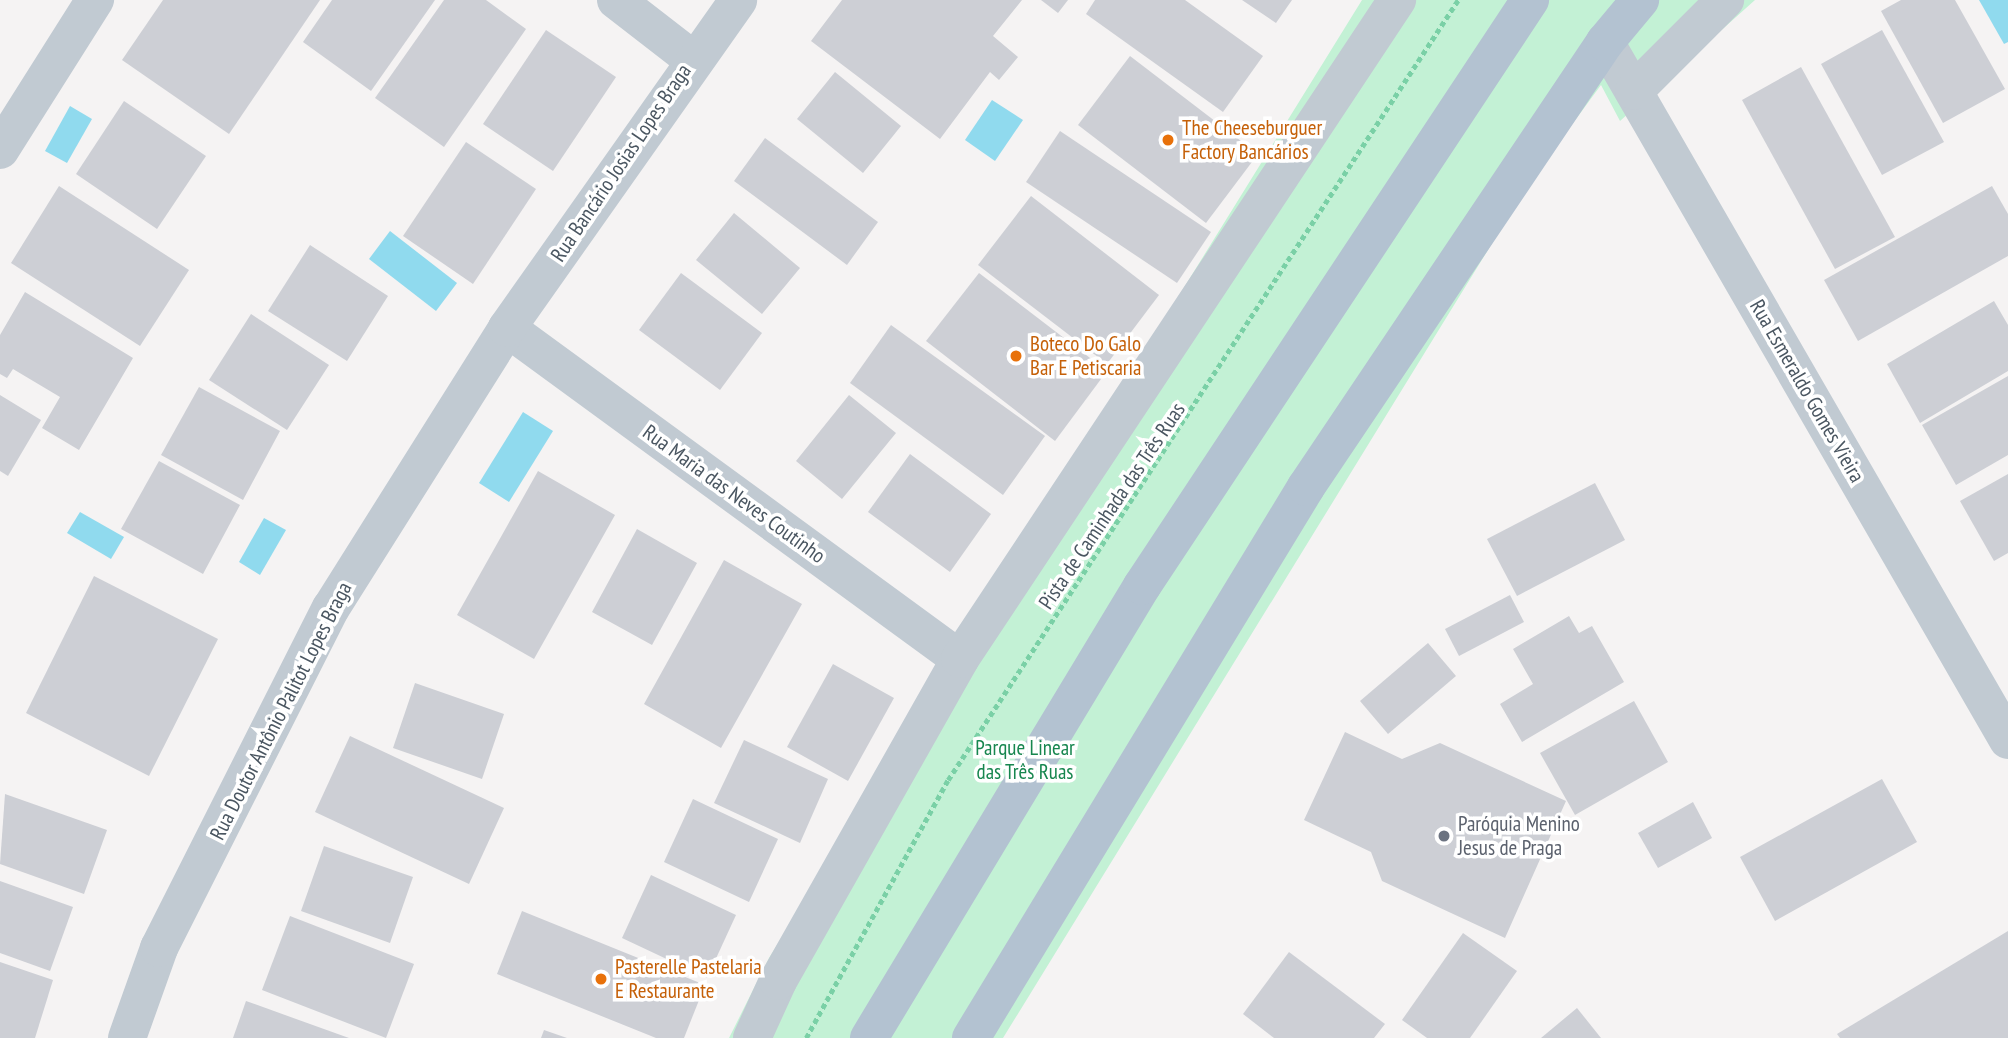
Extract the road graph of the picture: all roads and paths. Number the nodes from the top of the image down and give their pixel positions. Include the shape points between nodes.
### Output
1 (95, 0) edge
2 (616, 0) edge
3 (738, 0) edge
4 (1397, 0) edge
5 (1458, 0) edge
6 (1530, 0) edge
7 (1640, 0) edge
8 (1725, 0) edge
9 (1605, 42) junction
10 (692, 59) junction
11 (1633, 90) junction
12 (0, 150) edge
13 (507, 328) junction
14 (960, 659) junction
15 (2008, 740) edge
16 (127, 1038) edge
17 (752, 1038) edge
18 (806, 1038) edge
19 (869, 1038) edge
20 (971, 1038) edge

1 - 12 street
2 - 10 street
3 - 10 street, Rua Bancário Josias Lopes Braga
4 - 14 street
5 - 18 path, Pista de Caminhada das Três Ruas via 948,780
6 - 19 main road via 1142,586
7 - 9 main road
8 - 11 street
9 - 11 street, Rua Esmeraldo Gomes Vieira
9 - 20 main road via 1306,487
10 - 13 street, Rua Bancário Josias Lopes Braga
11 - 15 street, Rua Esmeraldo Gomes Vieira
13 - 14 street, Rua Maria das Neves Coutinho
13 - 16 street, Rua Doutor Antônio Palitot Lopes Braga via 331,608 159,948
14 - 17 street via 778,981

